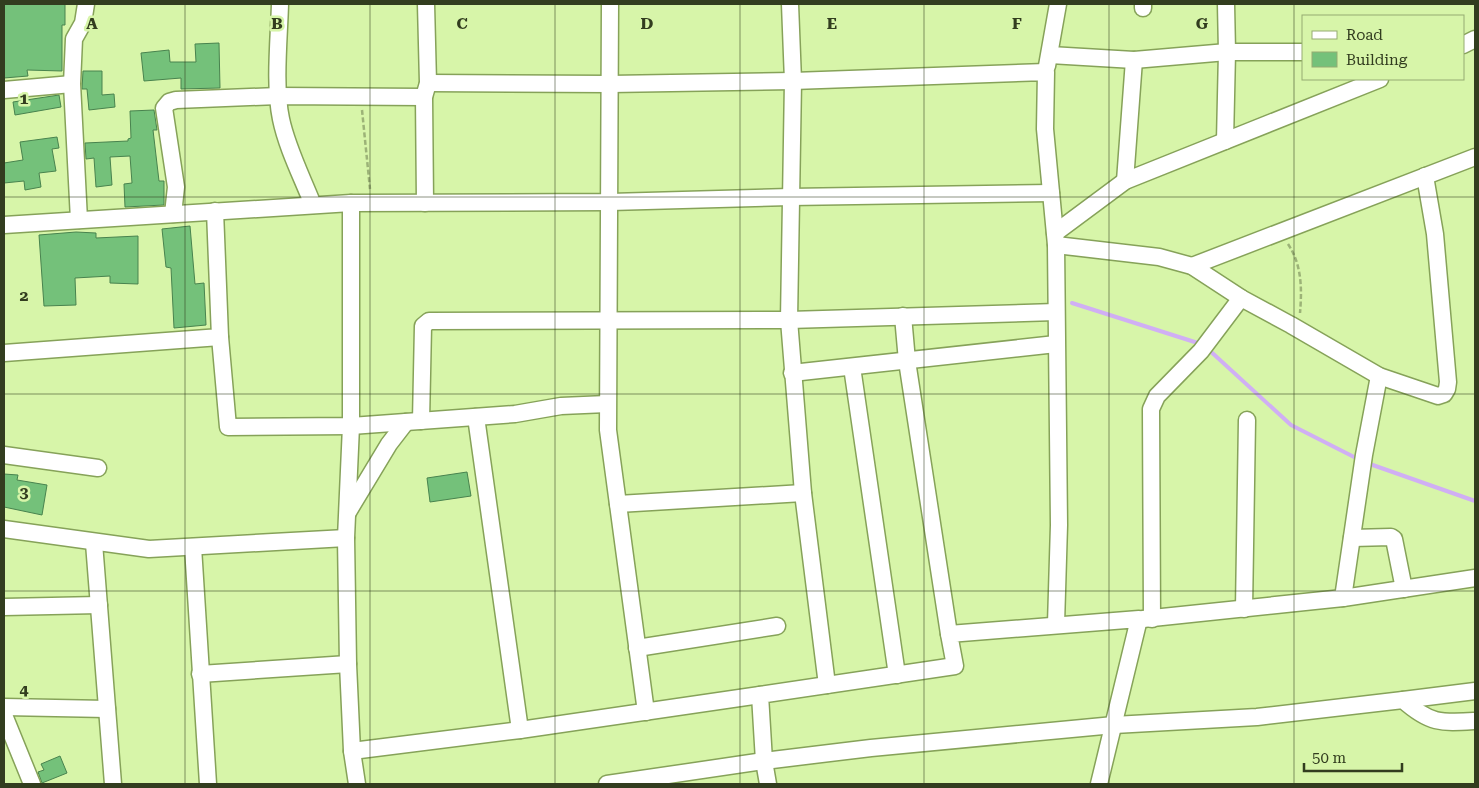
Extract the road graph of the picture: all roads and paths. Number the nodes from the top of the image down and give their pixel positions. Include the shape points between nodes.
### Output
1 (86, 4) edge
2 (280, 4) edge
3 (426, 4) edge
4 (610, 4) edge
5 (790, 4) edge
6 (1058, 4) edge
7 (1226, 4) edge
8 (1227, 52) junction
9 (1302, 52) edge
10 (1050, 55) junction
11 (1134, 60) junction
12 (1046, 72) junction
13 (1378, 80) edge
14 (793, 81) junction
15 (72, 84) junction
16 (610, 84) junction
17 (4, 90) edge
18 (426, 90) junction
19 (278, 96) junction
20 (360, 96) junction
21 (1225, 141) junction
22 (1475, 157) edge
23 (1425, 176) junction
24 (1125, 181) junction
25 (1051, 193) junction
26 (790, 197) junction
27 (610, 202) junction
28 (351, 203) junction
29 (372, 203) junction
30 (425, 203) junction
31 (313, 205) junction
32 (215, 211) junction
33 (173, 214) junction
34 (79, 220) junction
35 (4, 225) edge
36 (1281, 232) junction
37 (1056, 239) junction
38 (1192, 266) junction
39 (1241, 298) junction
40 (1056, 312) junction
41 (903, 316) junction
42 (789, 320) junction
43 (607, 322) junction
44 (1299, 330) junction
45 (220, 337) junction
46 (1056, 344) junction
47 (4, 353) edge
48 (907, 361) junction
49 (852, 367) junction
50 (792, 373) junction
51 (1379, 376) junction
52 (608, 404) junction
53 (476, 417) junction
54 (1247, 420) dead end
55 (413, 422) junction
56 (351, 426) junction
57 (4, 455) edge
58 (98, 468) dead end
59 (803, 493) junction
60 (618, 504) junction
61 (347, 514) junction
62 (4, 529) edge
63 (346, 538) junction
64 (1352, 538) junction
65 (94, 543) junction
66 (194, 547) junction
67 (1475, 578) edge
68 (1404, 589) junction
69 (1343, 598) junction
70 (99, 605) junction
71 (4, 607) edge
72 (1244, 609) junction
73 (1146, 619) junction
74 (1056, 624) junction
75 (777, 626) dead end
76 (949, 634) junction
77 (637, 648) junction
78 (348, 664) junction
79 (200, 674) junction
80 (897, 675) junction
81 (828, 685) junction
82 (1475, 691) edge
83 (760, 695) junction
84 (1403, 700) junction
85 (4, 707) edge
86 (107, 709) junction
87 (646, 712) junction
88 (4, 715) edge
89 (1475, 721) edge
90 (1114, 725) junction
91 (520, 730) junction
92 (352, 751) junction
93 (764, 761) junction
94 (32, 784) edge
95 (113, 784) edge
96 (208, 784) edge
97 (356, 784) edge
98 (606, 784) edge
99 (768, 784) edge
100 (1099, 784) edge

1 - 15 street via 83,23 74,39
2 - 19 street
3 - 18 street
4 - 16 street
5 - 14 street
6 - 10 street
7 - 8 street
8 - 9 street
8 - 11 street
8 - 21 street
10 - 11 street
10 - 12 street
11 - 24 street
12 - 14 street
12 - 25 street via 1045,129
13 - 21 street
14 - 16 street
14 - 26 street
15 - 17 street
15 - 34 street
16 - 18 street
16 - 27 street
18 - 20 street
18 - 30 street
19 - 20 street
19 - 31 street via 286,136
19 - 33 street via 169,102 164,108 176,187
20 - 29 path
21 - 24 street
22 - 23 street
23 - 36 street
23 - 51 street via 1434,234 1447,389 1438,396
24 - 37 street
25 - 26 street
25 - 37 street
26 - 27 street
26 - 42 street
27 - 30 street
27 - 43 street
28 - 29 street
28 - 31 street
28 - 56 street
29 - 30 street
31 - 32 street
32 - 33 street
32 - 45 street
33 - 34 street
34 - 35 street
36 - 38 street
36 - 44 path via 1297,260 1300,273
37 - 38 street via 1159,256
37 - 40 street
38 - 39 street
39 - 44 street
39 - 73 street via 1206,346 1157,396 1151,409
40 - 41 street
40 - 46 street
41 - 42 street
41 - 48 street
42 - 43 street
42 - 50 street
43 - 52 street
43 - 55 street via 440,320 426,323 423,326
44 - 51 street
45 - 47 street
45 - 56 street via 228,427
46 - 48 street
46 - 74 street via 1059,525
48 - 49 street
48 - 76 street
49 - 50 street
49 - 80 street
50 - 59 street
51 - 64 street
52 - 53 street via 561,406
52 - 60 street via 608,430
53 - 55 street
53 - 91 street
54 - 72 street
55 - 56 street
55 - 61 street via 384,452
56 - 61 street
57 - 58 street
59 - 60 street
59 - 81 street
60 - 77 street
61 - 63 street
62 - 65 street
63 - 66 street
63 - 78 street
64 - 68 street via 1391,537
64 - 69 street
65 - 66 street via 149,549
65 - 70 street
66 - 79 street
67 - 68 street
68 - 69 street
69 - 72 street
70 - 71 street
70 - 86 street
72 - 73 street
73 - 74 street
73 - 90 street
74 - 76 street
75 - 77 street
76 - 80 street via 955,666
77 - 87 street
78 - 79 street
78 - 92 street
79 - 96 street
80 - 81 street
81 - 83 street
82 - 84 street
83 - 87 street
83 - 93 street
84 - 89 street via 1429,719 1449,723
84 - 90 street via 1257,717
85 - 86 street
86 - 95 street
87 - 91 street
88 - 94 street
90 - 93 street
90 - 100 street
91 - 92 street
92 - 97 street
93 - 98 street
93 - 99 street

